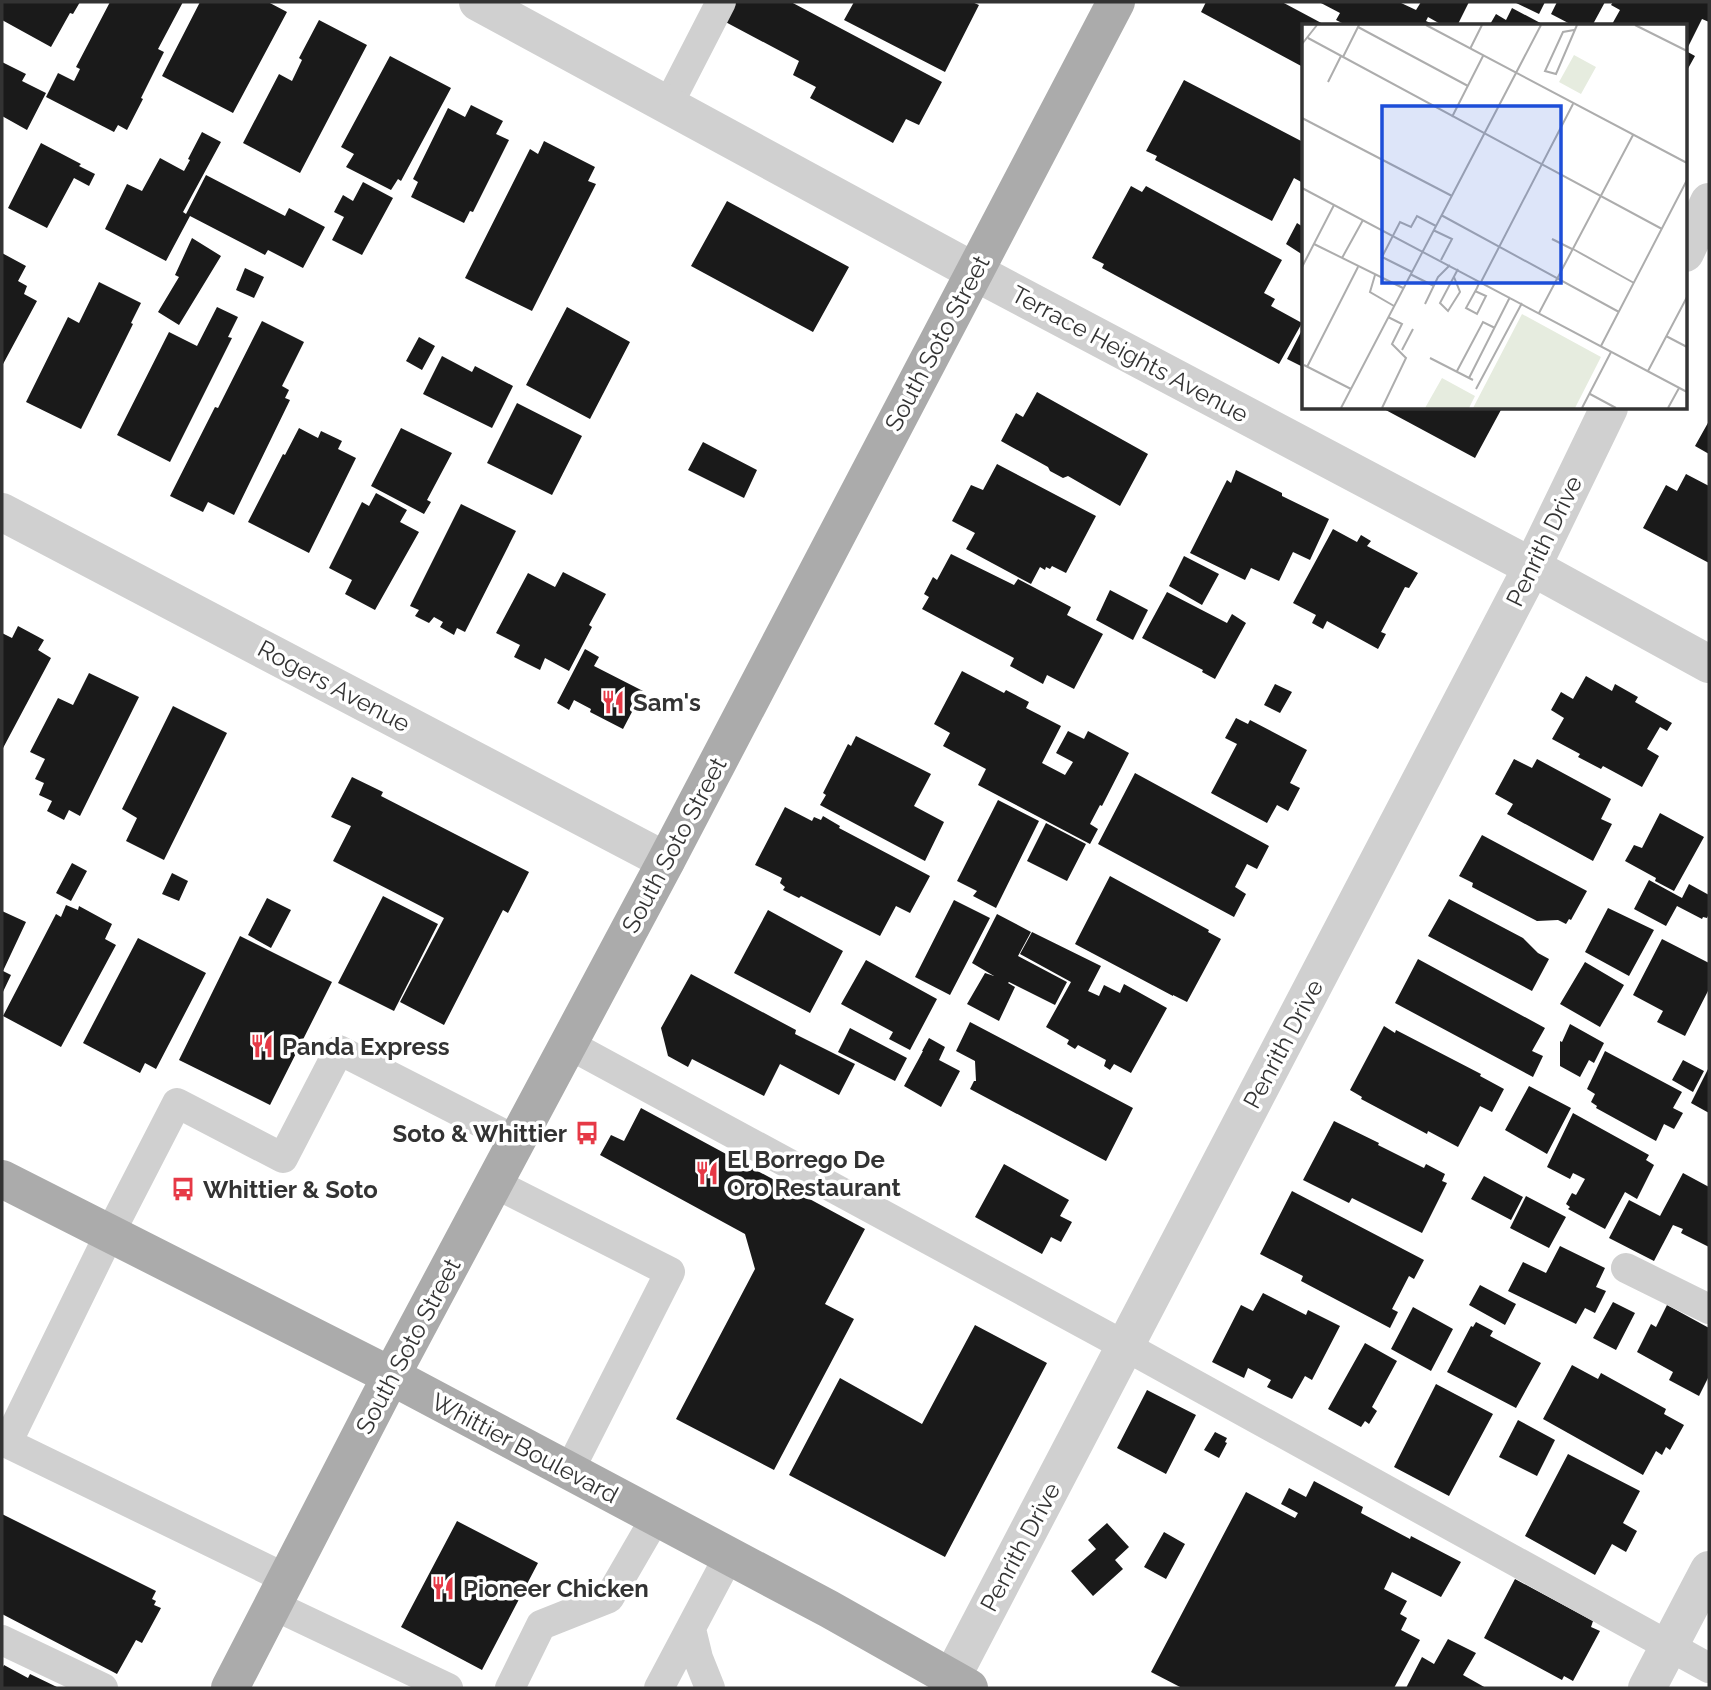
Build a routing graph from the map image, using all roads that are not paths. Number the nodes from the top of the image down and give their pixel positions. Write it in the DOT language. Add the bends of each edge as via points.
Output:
graph roads {
  1 [pos="478,2"];
  2 [pos="721,2"];
  3 [pos="1116,2"];
  4 [pos="667,105"];
  5 [pos="1709,202"];
  6 [pos="1686,251"];
  7 [pos="975,272"];
  8 [pos="1608,410"];
  9 [pos="2,512"];
  10 [pos="1532,567"];
  11 [pos="1709,664"];
  12 [pos="666,861"];
  13 [pos="568,1044"];
  14 [pos="517,1141"];
  15 [pos="2,1179"];
  16 [pos="494,1183"];
  17 [pos="110,1233"];
  18 [pos="1626,1268"];
  19 [pos="1709,1309"];
  20 [pos="1125,1346"];
  21 [pos="391,1376"];
  22 [pos="569,1471"];
  23 [pos="656,1517"];
  24 [pos="729,1556"];
  25 [pos="1709,1570"];
  26 [pos="280,1592"];
  27 [pos="691,1629"];
  28 [pos="2,1640"];
  29 [pos="1669,1647"];
  30 [pos="1709,1668"];
  31 [pos="947,1682"];
  32 [pos="103,1688"];
  33 [pos="230,1688"];
  34 [pos="448,1688"];
  35 [pos="510,1688"];
  36 [pos="659,1688"];
  37 [pos="710,1688"];
  38 [pos="1647,1688"];
  1 -- 4 [label="street, Terrace Heights Avenue"];
  2 -- 4 [label="lane"];
  3 -- 7 [label="main road, South Soto Street"];
  4 -- 7 [label="street, Terrace Heights Avenue"];
  5 -- 6 [label="street"];
  7 -- 10 [label="street, Terrace Heights Avenue"];
  7 -- 12 [label="main road, South Soto Street"];
  8 -- 10 [label="street, Penrith Drive"];
  9 -- 12 [label="street, Rogers Avenue"];
  10 -- 11 [label="street, Terrace Heights Avenue"];
  10 -- 20 [label="street, Penrith Drive"];
  12 -- 13 [label="main road, South Soto Street"];
  13 -- 14 [label="main road, South Soto Street"];
  13 -- 20 [label="lane"];
  14 -- 16 [label="main road, South Soto Street"];
  14 -- 17 [label="lane" via="339,1050 283,1158 177,1104"];
  15 -- 17 [label="main road, Whittier Boulevard"];
  16 -- 21 [label="main road, South Soto Street"];
  16 -- 22 [label="lane" via="670,1272"];
  17 -- 21 [label="main road, Whittier Boulevard"];
  17 -- 26 [label="lane" via="7,1443"];
  18 -- 19 [label="lane"];
  20 -- 29 [label="lane"];
  20 -- 31 [label="street, Penrith Drive"];
  21 -- 22 [label="main road, Whittier Boulevard"];
  21 -- 26 [label="main road, South Soto Street"];
  22 -- 23 [label="main road, Whittier Boulevard"];
  23 -- 24 [label="main road, Whittier Boulevard"];
  23 -- 35 [label="lane" via="609,1598 541,1625"];
  24 -- 27 [label="lane"];
  24 -- 31 [label="main road, Whittier Boulevard" via="829,1609"];
  25 -- 29 [label="street"];
  26 -- 33 [label="main road, South Soto Street"];
  26 -- 34 [label="lane"];
  27 -- 36 [label="lane"];
  27 -- 37 [label="lane"];
  28 -- 32 [label="lane"];
  29 -- 30 [label="lane"];
  29 -- 38 [label="street"];
}
